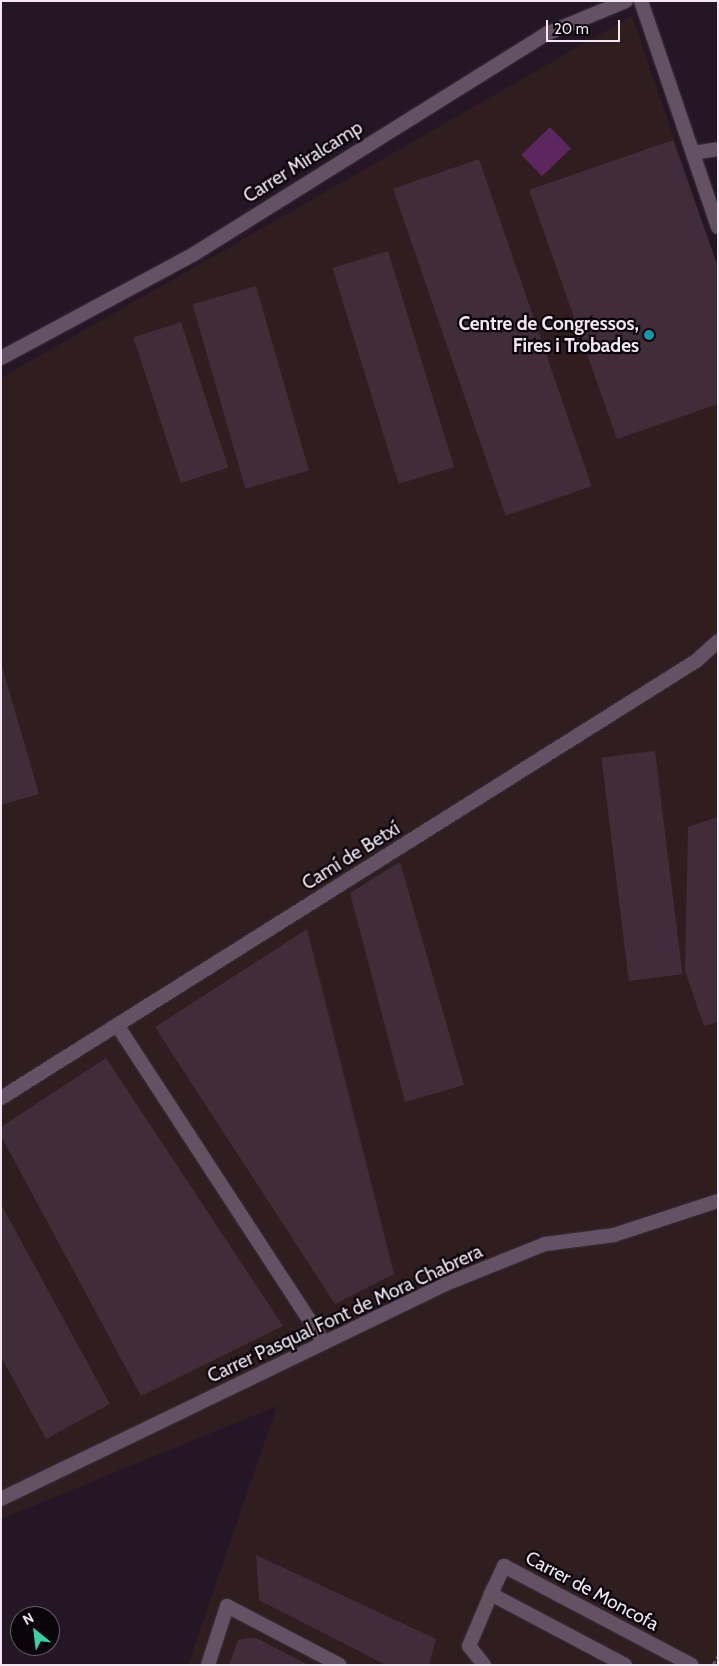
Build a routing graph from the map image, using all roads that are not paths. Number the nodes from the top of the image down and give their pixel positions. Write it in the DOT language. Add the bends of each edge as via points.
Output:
graph roads {
  1 [pos="626,1"];
  2 [pos="642,1"];
  3 [pos="718,149"];
  4 [pos="693,153"];
  5 [pos="718,227"];
  6 [pos="1,358"];
  7 [pos="718,641"];
  8 [pos="117,1025"];
  9 [pos="1,1098"];
  10 [pos="718,1201"];
  11 [pos="324,1343"];
  12 [pos="1,1499"];
  13 [pos="492,1594"];
  14 [pos="208,1665"];
  15 [pos="340,1665"];
  16 [pos="484,1665"];
  17 [pos="626,1665"];
  18 [pos="692,1665"];
  1 -- 6 [label="street, Carrer Miralcamp" via="548,33 194,254"];
  2 -- 4 [label="street"];
  3 -- 4 [label="street"];
  4 -- 5 [label="street"];
  7 -- 8 [label="street, Camí de Betxí" via="696,661"];
  8 -- 9 [label="street, Camí de Betxí"];
  8 -- 11 [label="street"];
  10 -- 11 [label="street, Carrer Pasqual Font de Mora Chabrera" via="614,1235 545,1244 443,1285"];
  11 -- 12 [label="street, Carrer Pasqual Font de Mora Chabrera"];
  13 -- 16 [label="street" via="469,1646"];
  13 -- 17 [label="street"];
  13 -- 18 [label="street, Carrer de Moncofa" via="504,1566"];
  14 -- 15 [label="street" via="227,1606"];
}
